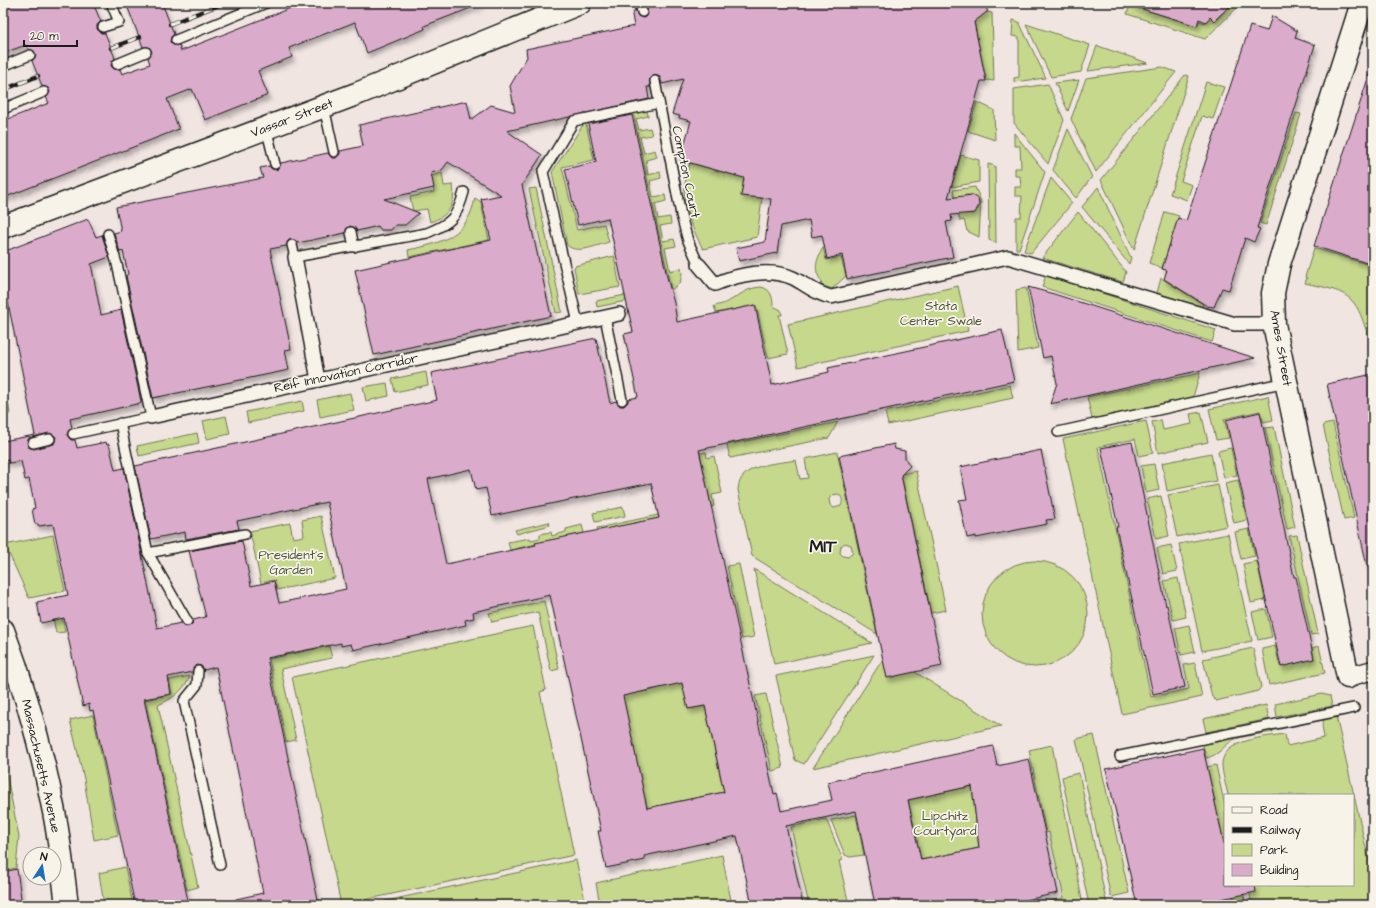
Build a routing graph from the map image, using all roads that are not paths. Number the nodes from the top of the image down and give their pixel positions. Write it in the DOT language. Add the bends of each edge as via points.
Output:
graph roads {
  1 [pos="111,3"];
  2 [pos="266,3"];
  3 [pos="580,3"];
  4 [pos="1362,3"];
  5 [pos="103,27"];
  6 [pos="176,40"];
  7 [pos="146,52"];
  8 [pos="30,55"];
  9 [pos="117,64"];
  10 [pos="3,66"];
  11 [pos="655,81"];
  12 [pos="44,92"];
  13 [pos="659,103"];
  14 [pos="323,105"];
  15 [pos="3,109"];
  16 [pos="266,127"];
  17 [pos="334,152"];
  18 [pos="275,164"];
  19 [pos="464,192"];
  20 [pos="3,227"];
  21 [pos="351,232"];
  22 [pos="108,234"];
  23 [pos="354,247"];
  24 [pos="293,251"];
  25 [pos="699,265"];
  26 [pos="619,314"];
  27 [pos="605,317"];
  28 [pos="578,323"];
  29 [pos="1274,324"];
  30 [pos="318,380"];
  31 [pos="1286,382"];
  32 [pos="622,400"];
  33 [pos="151,417"];
  34 [pos="120,423"];
  35 [pos="1058,432"];
  36 [pos="74,434"];
  37 [pos="50,439"];
  38 [pos="33,443"];
  39 [pos="245,534"];
  40 [pos="148,553"];
  41 [pos="188,621"];
  42 [pos="3,630"];
  43 [pos="1373,670"];
  44 [pos="198,671"];
  45 [pos="1348,677"];
  46 [pos="1354,708"];
  47 [pos="1120,756"];
  48 [pos="220,865"];
  49 [pos="67,905"];
  1 -- 5 [label="lane" via="119,22"];
  2 -- 6 [label="lane"];
  3 -- 14 [label="main road, Vassar Street" via="359,93"];
  4 -- 29 [label="main road, Ames Street" via="1277,270 1273,301"];
  7 -- 9 [label="lane"];
  8 -- 10 [label="lane"];
  11 -- 13 [label="lane, Compton Court"];
  12 -- 15 [label="lane"];
  13 -- 25 [label="lane, Compton Court" via="681,215 688,241"];
  13 -- 28 [label="lane" via="574,121 544,172"];
  14 -- 16 [label="main road, Vassar Street"];
  14 -- 17 [label="lane"];
  16 -- 18 [label="lane"];
  16 -- 20 [label="main road, Vassar Street"];
  19 -- 23 [label="lane" via="455,216 445,225 427,233"];
  21 -- 23 [label="lane"];
  22 -- 33 [label="lane"];
  23 -- 24 [label="lane"];
  24 -- 30 [label="street"];
  25 -- 29 [label="street" via="715,284 733,276 771,274 792,277 813,291 831,297 1008,257 1235,324"];
  26 -- 27 [label="street, Reif Innovation Corridor"];
  27 -- 28 [label="street, Reif Innovation Corridor"];
  27 -- 32 [label="lane"];
  28 -- 30 [label="street, Reif Innovation Corridor"];
  29 -- 31 [label="main road, Ames Street"];
  30 -- 33 [label="street, Reif Innovation Corridor"];
  31 -- 35 [label="lane"];
  31 -- 45 [label="main road, Ames Street"];
  33 -- 34 [label="lane, Reif Innovation Corridor"];
  34 -- 36 [label="lane, Reif Innovation Corridor"];
  34 -- 40 [label="lane"];
  37 -- 38 [label="lane"];
  39 -- 40 [label="lane"];
  40 -- 41 [label="lane"];
  42 -- 49 [label="main road, Massachusetts Avenue" via="22,685 45,770"];
  43 -- 45 [label="street"];
  44 -- 48 [label="lane" via="197,685 184,701"];
  46 -- 47 [label="lane"];
}
